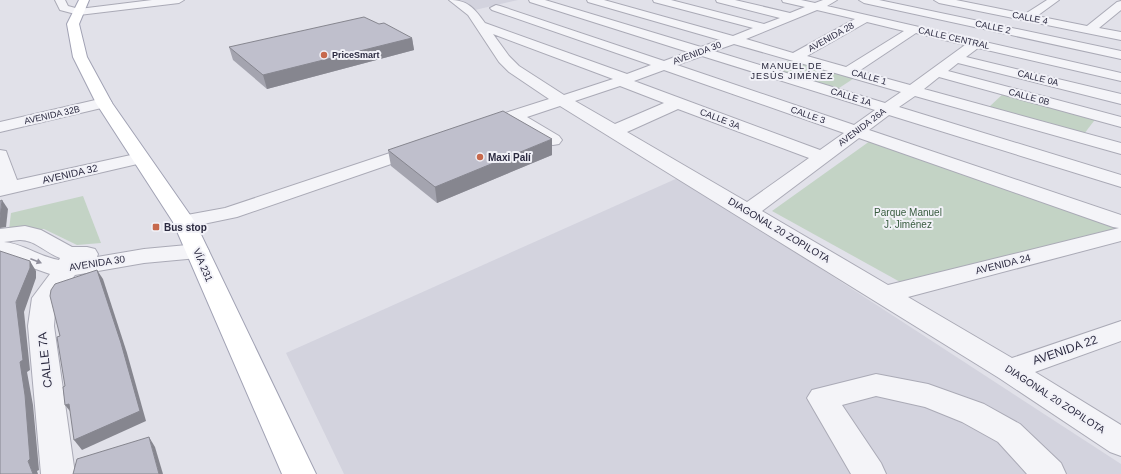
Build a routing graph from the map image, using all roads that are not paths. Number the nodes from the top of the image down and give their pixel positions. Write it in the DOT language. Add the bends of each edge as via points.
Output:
graph roads {
  1 [pos="60,0"];
  2 [pos="179,0"];
  3 [pos="454,0"];
  4 [pos="592,0"];
  5 [pos="658,0"];
  6 [pos="721,0"];
  7 [pos="787,0"];
  8 [pos="832,0"];
  9 [pos="864,0"];
  10 [pos="939,0"];
  11 [pos="987,0"];
  12 [pos="1054,0"];
  13 [pos="1112,0"];
  14 [pos="525,1"];
  15 [pos="1121,3"];
  16 [pos="81,6"];
  17 [pos="816,6"];
  18 [pos="974,7"];
  19 [pos="496,8"];
  20 [pos="791,17"];
  21 [pos="1028,17"];
  22 [pos="866,18"];
  23 [pos="476,19"];
  24 [pos="765,28"];
  25 [pos="915,29"];
  26 [pos="1089,30"];
  27 [pos="1121,36"];
  28 [pos="735,39"];
  29 [pos="976,43"];
  30 [pos="701,51"];
  31 [pos="1121,55"];
  32 [pos="797,56"];
  33 [pos="955,58"];
  34 [pos="663,65"];
  35 [pos="849,71"];
  36 [pos="936,72"];
  37 [pos="1121,77"];
  38 [pos="623,80"];
  39 [pos="913,89"];
  40 [pos="1121,99"];
  41 [pos="560,100"];
  42 [pos="104,103"];
  43 [pos="678,103"];
  44 [pos="888,108"];
  45 [pos="513,116"];
  46 [pos="1121,122"];
  47 [pos="0,127"];
  48 [pos="614,131"];
  49 [pos="466,132"];
  50 [pos="857,132"];
  51 [pos="553,140"];
  52 [pos="430,144"];
  53 [pos="1121,149"];
  54 [pos="0,156"];
  55 [pos="822,157"];
  56 [pos="140,158"];
  57 [pos="1121,181"];
  58 [pos="5,189"];
  59 [pos="749,212"];
  60 [pos="1121,222"];
  61 [pos="1121,234"];
  62 [pos="0,236"];
  63 [pos="191,236"];
  64 [pos="0,249"];
  65 [pos="70,261"];
  66 [pos="886,294"];
  67 [pos="1121,331"];
  68 [pos="1009,370"];
  69 [pos="1121,442"];
  70 [pos="1043,473"];
  71 [pos="58,474"];
  72 [pos="299,474"];
  73 [pos="869,474"];
  1 -- 16 [label="street" via="64,8"];
  2 -- 16 [label="street"];
  3 -- 23 [label="street, DIAGONAL 20 ZOPILOTA"];
  4 -- 28 [label="street, CALLE 1"];
  5 -- 24 [label="street"];
  6 -- 20 [label="street"];
  7 -- 17 [label="street, CALLE CENTRAL"];
  8 -- 17 [label="street, AVENIDA 30"];
  9 -- 31 [label="street, CALLE 2"];
  10 -- 18 [label="street, CALLE 4"];
  11 -- 18 [label="street"];
  12 -- 21 [label="street"];
  13 -- 15 [label="street"];
  14 -- 19 [label="street"];
  14 -- 30 [label="street, CALLE 1A"];
  15 -- 26 [label="street"];
  16 -- 42 [label="main road, VÍA 231" via="73,24 80,57"];
  17 -- 20 [label="street, AVENIDA 30"];
  17 -- 22 [label="street, CALLE CENTRAL"];
  18 -- 21 [label="street, CALLE 4"];
  19 -- 23 [label="street"];
  19 -- 34 [label="street, CALLE 3"];
  20 -- 24 [label="street, AVENIDA 30"];
  21 -- 26 [label="street, CALLE 4"];
  22 -- 25 [label="street, CALLE CENTRAL"];
  22 -- 32 [label="street, AVENIDA 28"];
  23 -- 38 [label="street, CALLE 3A"];
  23 -- 41 [label="street, DIAGONAL 20 ZOPILOTA" via="514,69"];
  24 -- 28 [label="street, AVENIDA 30"];
  25 -- 29 [label="street, CALLE CENTRAL"];
  25 -- 35 [label="street"];
  26 -- 27 [label="street, CALLE 4"];
  28 -- 30 [label="street, AVENIDA 30"];
  28 -- 32 [label="street, CALLE 1"];
  29 -- 33 [label="street, AVENIDA 26A"];
  29 -- 37 [label="street, CALLE CENTRAL"];
  30 -- 34 [label="street, AVENIDA 30"];
  30 -- 44 [label="street, CALLE 1A"];
  32 -- 35 [label="street, CALLE 1"];
  33 -- 36 [label="street, AVENIDA 26A"];
  33 -- 40 [label="street, CALLE 0A"];
  34 -- 38 [label="street, AVENIDA 30"];
  34 -- 50 [label="street, CALLE 3"];
  35 -- 39 [label="street, CALLE 1"];
  36 -- 39 [label="street, AVENIDA 26A"];
  36 -- 46 [label="street, CALLE 0B"];
  38 -- 41 [label="street, AVENIDA 30"];
  38 -- 43 [label="street, CALLE 3A"];
  39 -- 44 [label="street, AVENIDA 26A"];
  39 -- 53 [label="street, CALLE 1"];
  41 -- 45 [label="street, AVENIDA 30"];
  41 -- 48 [label="street, DIAGONAL 20 ZOPILOTA"];
  42 -- 47 [label="street, AVENIDA 32B"];
  42 -- 56 [label="main road, VÍA 231"];
  43 -- 48 [label="street"];
  43 -- 55 [label="street, CALLE 3A"];
  44 -- 50 [label="street, AVENIDA 26A"];
  44 -- 57 [label="street, CALLE 1A"];
  45 -- 49 [label="street, AVENIDA 30"];
  45 -- 51 [label="street"];
  48 -- 59 [label="street, DIAGONAL 20 ZOPILOTA"];
  50 -- 55 [label="street, AVENIDA 26A"];
  50 -- 60 [label="street, CALLE 3"];
  52 -- 63 [label="street, AVENIDA 30" via="230,213"];
  54 -- 58 [label="street"];
  55 -- 59 [label="street, AVENIDA 26A"];
  56 -- 58 [label="street, AVENIDA 32"];
  56 -- 63 [label="main road, VÍA 231"];
  59 -- 66 [label="street, DIAGONAL 20 ZOPILOTA"];
  61 -- 66 [label="street, AVENIDA 24"];
  62 -- 65 [label="street, AVENIDA 30" via="26,233 61,252"];
  63 -- 65 [label="street, AVENIDA 30" via="144,256"];
  63 -- 72 [label="main road, VÍA 231"];
  64 -- 65 [label="street, AVENIDA 30, one-way" via="19,252 56,268"];
  65 -- 71 [label="street, CALLE 7A" via="44,298 41,326"];
  66 -- 68 [label="street, DIAGONAL 20 ZOPILOTA"];
  67 -- 68 [label="street, AVENIDA 22"];
  68 -- 69 [label="street, DIAGONAL 20 ZOPILOTA"];
  70 -- 73 [label="street" via="1009,433 973,412 928,396 876,385 822,398"];
}
